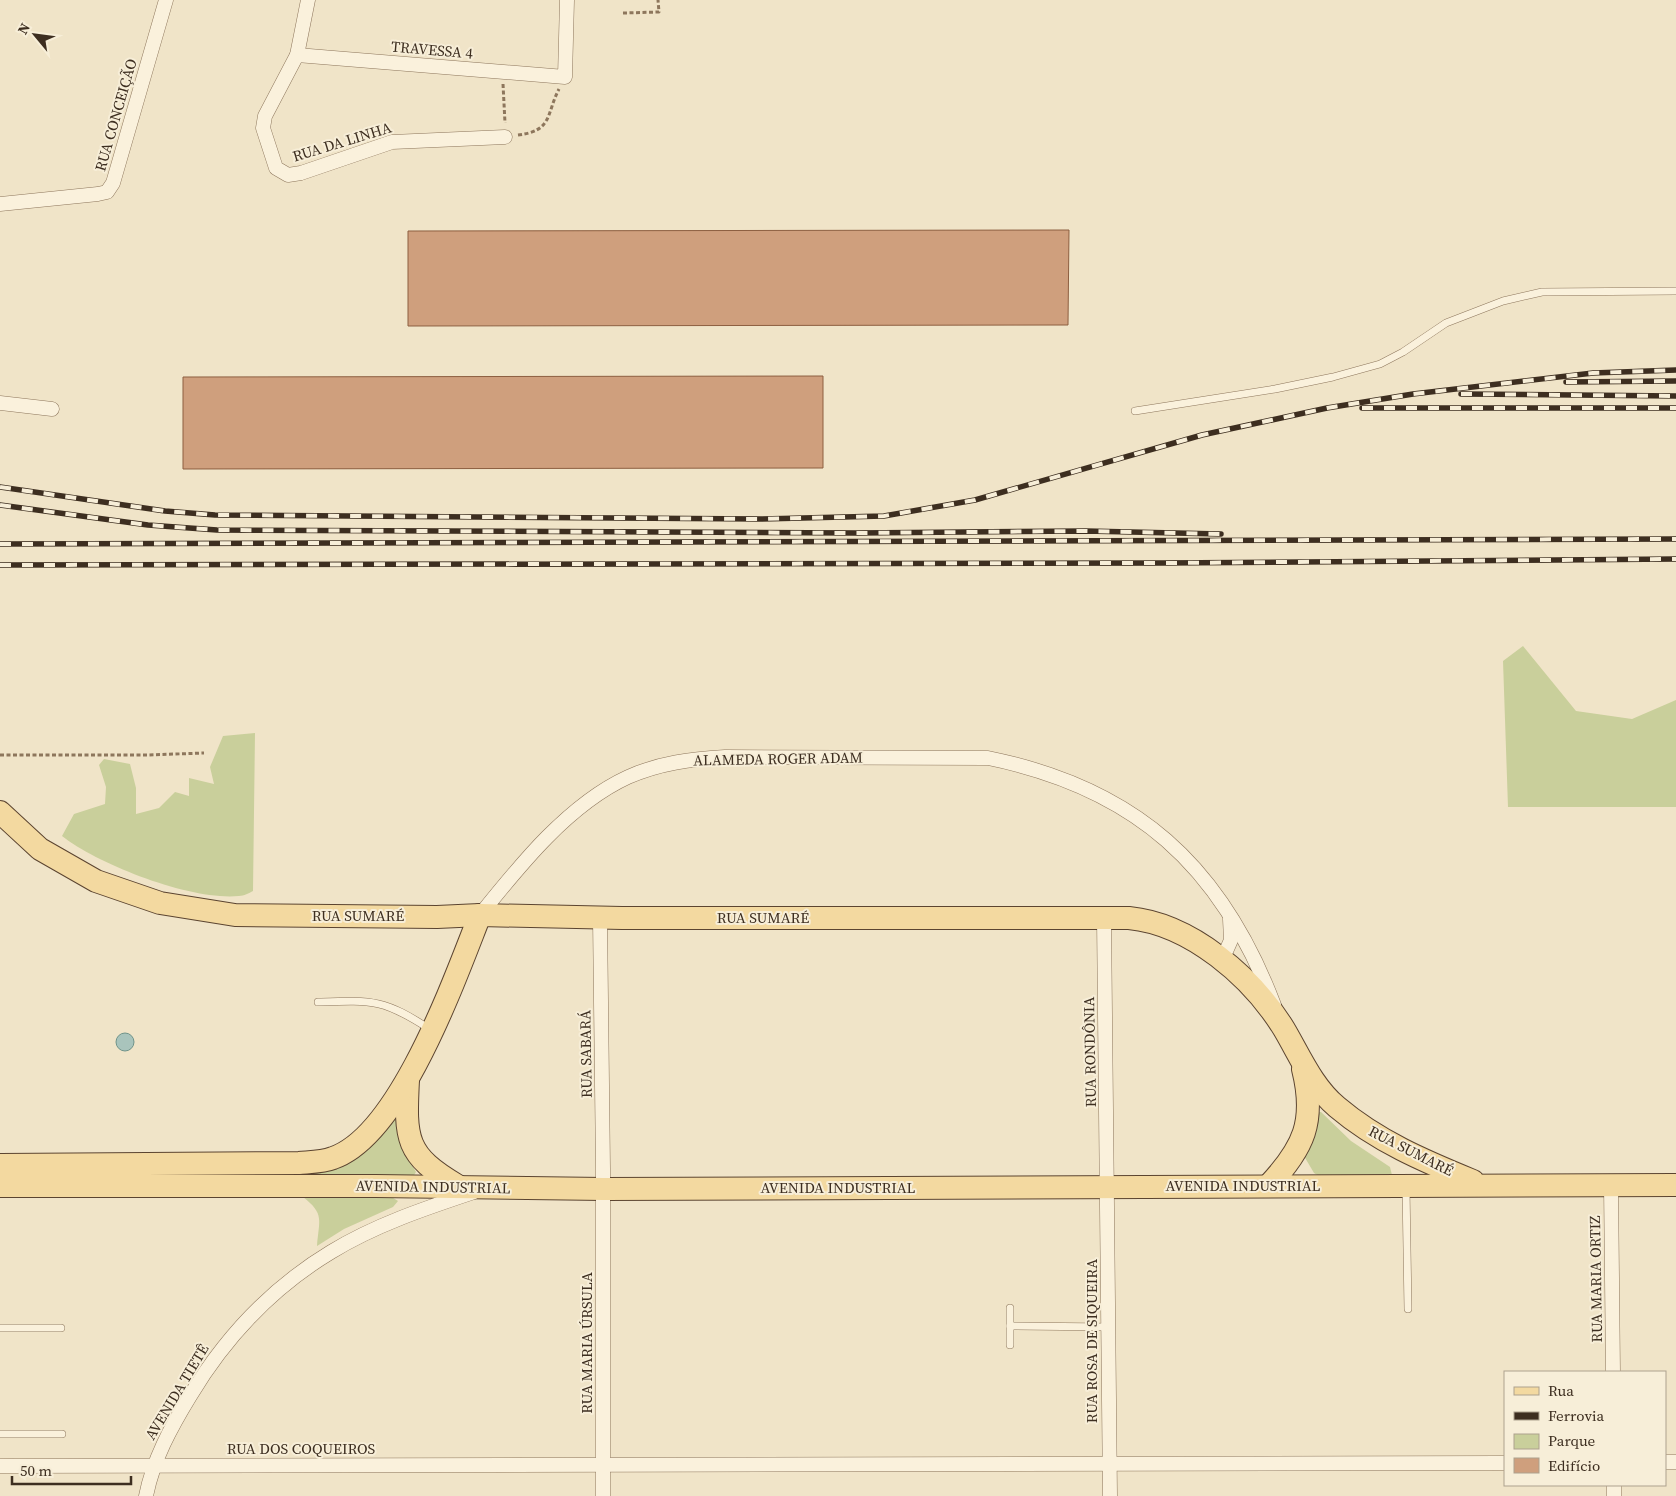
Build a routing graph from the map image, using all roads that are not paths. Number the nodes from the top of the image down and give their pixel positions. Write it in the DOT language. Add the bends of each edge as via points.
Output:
graph roads {
  1 [pos="166,0"];
  2 [pos="308,0"];
  3 [pos="566,0"];
  4 [pos="297,55"];
  5 [pos="505,137"];
  6 [pos="0,204"];
  7 [pos="1676,291"];
  8 [pos="0,403"];
  9 [pos="52,409"];
  10 [pos="1135,411"];
  11 [pos="0,812"];
  12 [pos="1229,913"];
  13 [pos="480,914"];
  14 [pos="437,916"];
  15 [pos="529,917"];
  16 [pos="600,918"];
  17 [pos="1104,918"];
  18 [pos="465,952"];
  19 [pos="1223,958"];
  20 [pos="318,1002"];
  21 [pos="1284,1029"];
  22 [pos="431,1030"];
  23 [pos="1303,1066"];
  24 [pos="408,1079"];
  25 [pos="0,1165"];
  26 [pos="1406,1185"];
  27 [pos="1483,1185"];
  28 [pos="1611,1185"];
  29 [pos="1676,1185"];
  30 [pos="0,1186"];
  31 [pos="1268,1186"];
  32 [pos="459,1187"];
  33 [pos="1108,1187"];
  34 [pos="488,1188"];
  35 [pos="604,1190"];
  36 [pos="1010,1308"];
  37 [pos="1408,1309"];
  38 [pos="1010,1326"];
  39 [pos="1108,1327"];
  40 [pos="0,1328"];
  41 [pos="60,1328"];
  42 [pos="1010,1345"];
  43 [pos="1613,1371"];
  44 [pos="0,1434"];
  45 [pos="62,1434"];
  46 [pos="1504,1462"];
  47 [pos="1109,1463"];
  48 [pos="602,1464"];
  49 [pos="0,1466"];
  50 [pos="154,1466"];
  51 [pos="146,1496"];
  52 [pos="603,1496"];
  53 [pos="1110,1496"];
  1 -- 6 [label="street, RUA CONCEIÇÃO" via="113,183 107,192"];
  2 -- 4 [label="street, RUA DA LINHA"];
  3 -- 4 [label="street, TRAVESSA 4" via="565,77"];
  4 -- 5 [label="street, RUA DA LINHA" via="265,116 263,128 276,168 281,173 301,173 392,142"];
  7 -- 10 [label="lane" via="1542,292 1503,301 1446,323 1380,364 1275,389"];
  8 -- 9 [label="street"];
  11 -- 14 [label="main road, RUA SUMARÉ" via="40,849 70,868 111,888 160,903 210,912 262,916"];
  12 -- 13 [label="street, ALAMEDA ROGER ADAM" via="1200,874 1162,835 1089,789 1026,766 988,758 725,757 695,758 663,765 628,778 589,802 517,870"];
  12 -- 19 [label="street" via="1231,940"];
  12 -- 21 [label="street, ALAMEDA ROGER ADAM" via="1257,964"];
  13 -- 14 [label="main road, RUA SUMARÉ"];
  13 -- 15 [label="main road, RUA SUMARÉ"];
  13 -- 18 [label="main road, ALAMEDA ROGER ADAM"];
  14 -- 18 [label="main road" via="454,924"];
  15 -- 16 [label="main road, RUA SUMARÉ"];
  15 -- 18 [label="main road" via="503,926"];
  16 -- 17 [label="main road, RUA SUMARÉ"];
  16 -- 35 [label="street, RUA SABARÁ"];
  17 -- 19 [label="main road, RUA SUMARÉ" via="1138,918 1154,923"];
  17 -- 33 [label="street, RUA RONDÔNIA"];
  18 -- 22 [label="main road, ALAMEDA ROGER ADAM"];
  19 -- 21 [label="main road, RUA SUMARÉ" via="1255,989"];
  20 -- 22 [label="lane" via="375,1002 393,1007"];
  21 -- 23 [label="main road, RUA SUMARÉ"];
  22 -- 24 [label="main road, ALAMEDA ROGER ADAM"];
  23 -- 27 [label="main road, RUA SUMARÉ" via="1336,1106 1366,1130 1423,1160"];
  23 -- 31 [label="main road, RUA SUMARÉ" via="1309,1093 1309,1118 1304,1138 1294,1156"];
  24 -- 25 [label="main road, ALAMEDA ROGER ADAM" via="376,1126 362,1140 334,1158 299,1163"];
  24 -- 32 [label="main road, ALAMEDA ROGER ADAM" via="409,1128 416,1153 435,1172"];
  26 -- 27 [label="main road, AVENIDA INDUSTRIAL"];
  26 -- 31 [label="main road, AVENIDA INDUSTRIAL"];
  26 -- 37 [label="lane"];
  27 -- 28 [label="main road, AVENIDA INDUSTRIAL"];
  28 -- 29 [label="main road, AVENIDA INDUSTRIAL"];
  28 -- 43 [label="street, RUA MARIA ORTIZ"];
  30 -- 32 [label="main road, AVENIDA INDUSTRIAL"];
  31 -- 33 [label="main road, AVENIDA INDUSTRIAL"];
  32 -- 34 [label="main road, AVENIDA INDUSTRIAL"];
  33 -- 35 [label="main road, AVENIDA INDUSTRIAL"];
  33 -- 39 [label="street, RUA ROSA DE SIQUEIRA"];
  34 -- 35 [label="main road, AVENIDA INDUSTRIAL"];
  34 -- 50 [label="street, AVENIDA TIETÊ" via="386,1225 331,1252 255,1311 203,1374"];
  35 -- 48 [label="street, RUA MARIA ÚRSULA"];
  36 -- 38 [label="lane"];
  38 -- 39 [label="lane"];
  38 -- 42 [label="lane"];
  39 -- 47 [label="street, RUA ROSA DE SIQUEIRA"];
  40 -- 41 [label="lane"];
  44 -- 45 [label="lane"];
  46 -- 47 [label="street, RUA DOS COQUEIROS"];
  47 -- 48 [label="street, RUA DOS COQUEIROS"];
  47 -- 53 [label="street, RUA ROSA DE SIQUEIRA"];
  48 -- 50 [label="street, RUA DOS COQUEIROS"];
  48 -- 52 [label="street, RUA MARIA ÚRSULA"];
  49 -- 50 [label="street, RUA DOS COQUEIROS"];
  50 -- 51 [label="street, AVENIDA TIETÊ"];
}
